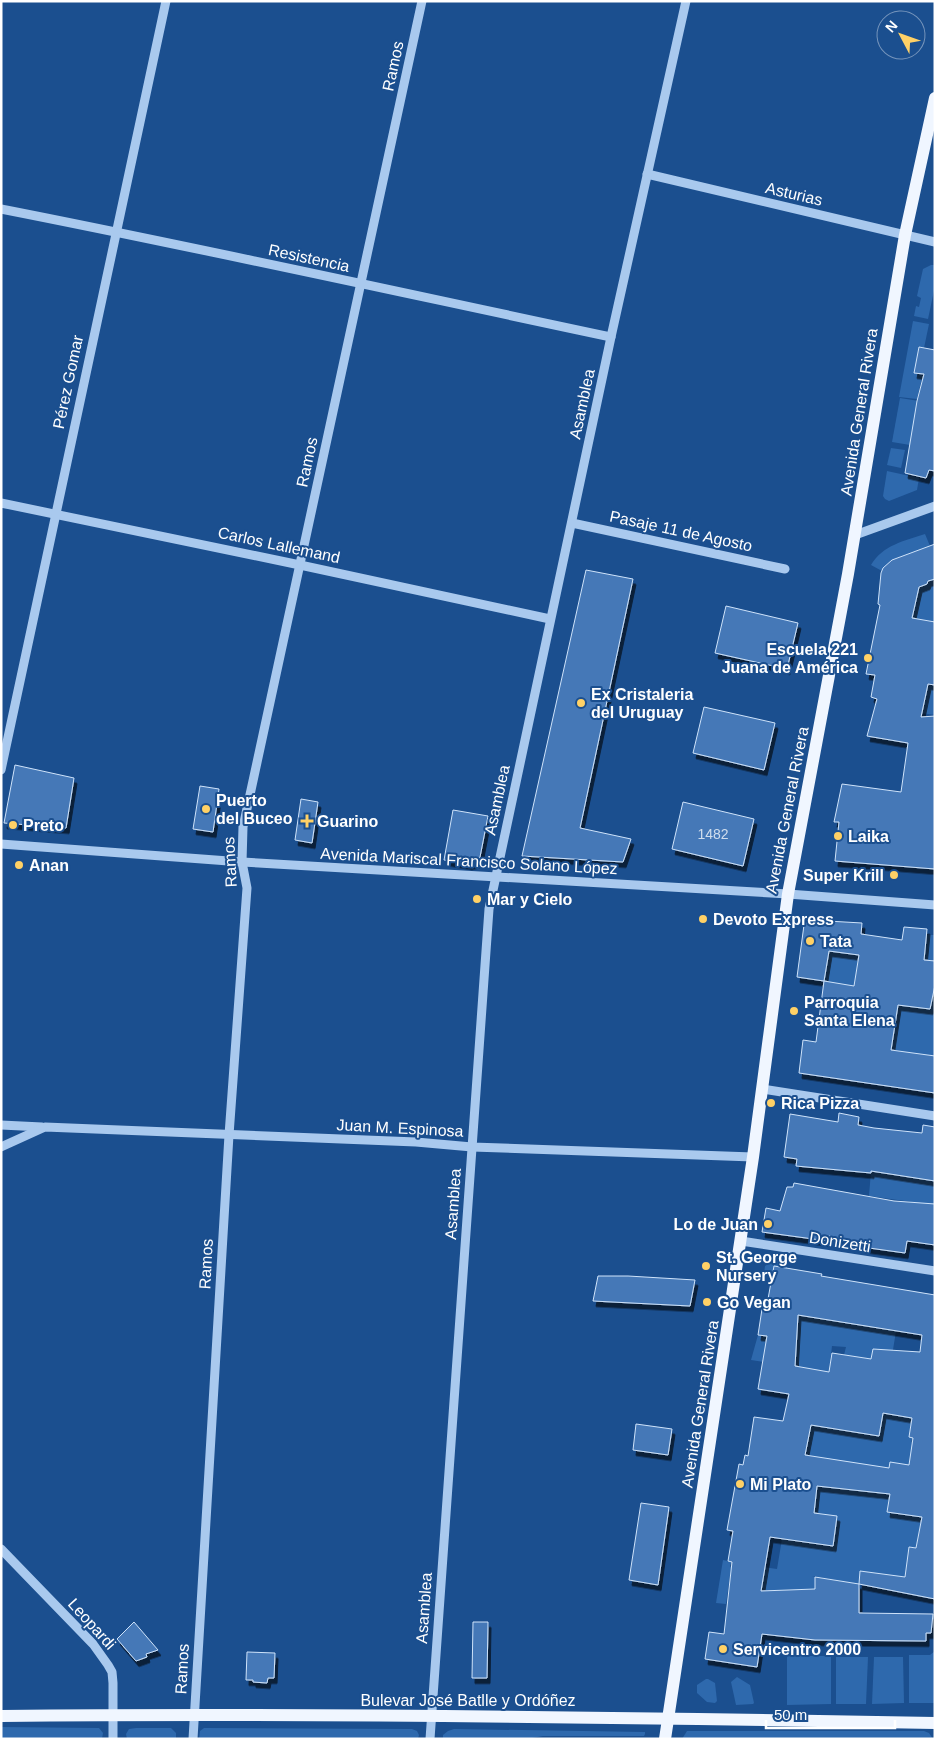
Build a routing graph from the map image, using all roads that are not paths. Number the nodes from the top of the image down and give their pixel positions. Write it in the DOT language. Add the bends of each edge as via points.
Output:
graph roads {
  1 [pos="166,1"];
  2 [pos="422,1"];
  3 [pos="686,1"];
  4 [pos="935,98"];
  5 [pos="647,174"];
  6 [pos="1,209"];
  7 [pos="116,231"];
  8 [pos="905,235"];
  9 [pos="935,242"];
  10 [pos="361,285"];
  11 [pos="611,337"];
  12 [pos="1,503"];
  13 [pos="935,506"];
  14 [pos="55,514"];
  15 [pos="572,523"];
  16 [pos="855,535"];
  17 [pos="300,565"];
  18 [pos="785,569"];
  19 [pos="550,619"];
  20 [pos="1,770"];
  21 [pos="1,844"];
  22 [pos="242,862"];
  23 [pos="496,878"];
  24 [pos="788,894"];
  25 [pos="935,905"];
  26 [pos="762,1089"];
  27 [pos="935,1116"];
  28 [pos="1,1125"];
  29 [pos="45,1127"];
  30 [pos="229,1135"];
  31 [pos="1,1147"];
  32 [pos="472,1147"];
  33 [pos="753,1158"];
  34 [pos="741,1241"];
  35 [pos="935,1271"];
  36 [pos="1,1549"];
  37 [pos="112,1715"];
  38 [pos="194,1715"];
  39 [pos="1,1716"];
  40 [pos="432,1716"];
  41 [pos="669,1717"];
  42 [pos="935,1723"];
  43 [pos="113,1739"];
  44 [pos="193,1739"];
  45 [pos="430,1739"];
  46 [pos="665,1739"];
  1 -- 7 [label="street, Pérez Gomar"];
  2 -- 10 [label="street, Ramos"];
  3 -- 5 [label="street, Asamblea"];
  4 -- 8 [label="main road, Avenida General Rivera"];
  5 -- 8 [label="street, Asturias"];
  5 -- 11 [label="street, Asamblea"];
  6 -- 7 [label="street, Resistencia"];
  7 -- 10 [label="street, Resistencia"];
  7 -- 14 [label="street, Pérez Gomar"];
  8 -- 9 [label="street, Asturias"];
  8 -- 16 [label="main road, Avenida General Rivera"];
  10 -- 11 [label="street, Resistencia"];
  10 -- 17 [label="street, Ramos"];
  11 -- 15 [label="street, Asamblea"];
  12 -- 14 [label="street, Carlos Lallemand"];
  13 -- 16 [label="street"];
  14 -- 17 [label="street, Carlos Lallemand"];
  14 -- 20 [label="street, Pérez Gomar"];
  15 -- 18 [label="street, Pasaje 11 de Agosto"];
  15 -- 19 [label="street, Asamblea"];
  16 -- 24 [label="main road, Avenida General Rivera"];
  17 -- 19 [label="street, Carlos Lallemand"];
  17 -- 22 [label="street, Ramos" via="243,827"];
  19 -- 23 [label="street, Asamblea"];
  21 -- 22 [label="street, Avenida Mariscal Francisco Solano López"];
  22 -- 23 [label="street, Avenida Mariscal Francisco Solano López"];
  22 -- 30 [label="street, Ramos" via="247,888"];
  23 -- 24 [label="street, Avenida Mariscal Francisco Solano López"];
  23 -- 32 [label="street, Asamblea" via="489,909"];
  24 -- 25 [label="street, Avenida Mariscal Francisco Solano López"];
  24 -- 26 [label="main road, Avenida General Rivera"];
  26 -- 27 [label="street"];
  26 -- 33 [label="main road, Avenida General Rivera"];
  28 -- 29 [label="street, Juan M. Espinosa"];
  29 -- 30 [label="street, Juan M. Espinosa"];
  29 -- 31 [label="street, Juan M. Espinosa"];
  30 -- 32 [label="street, Juan M. Espinosa"];
  30 -- 38 [label="street, Ramos"];
  32 -- 33 [label="street, Juan M. Espinosa"];
  32 -- 40 [label="street, Asamblea"];
  33 -- 34 [label="main road, Avenida General Rivera"];
  34 -- 35 [label="street, Donizetti"];
  34 -- 41 [label="main road, Avenida General Rivera"];
  36 -- 37 [label="street, Leopardi" via="102,1656 112,1672"];
  37 -- 38 [label="main road, Bulevar José Batlle y Ordóñez"];
  37 -- 39 [label="main road, Bulevar José Batlle y Ordóñez"];
  37 -- 43 [label="street, Leopardi"];
  38 -- 40 [label="main road, Bulevar José Batlle y Ordóñez"];
  38 -- 44 [label="street, Ramos"];
  40 -- 41 [label="main road, Bulevar José Batlle y Ordóñez"];
  40 -- 45 [label="street, Asamblea"];
  41 -- 42 [label="main road, Bulevar José Batlle y Ordóñez"];
  41 -- 46 [label="main road, Avenida General Rivera"];
}
